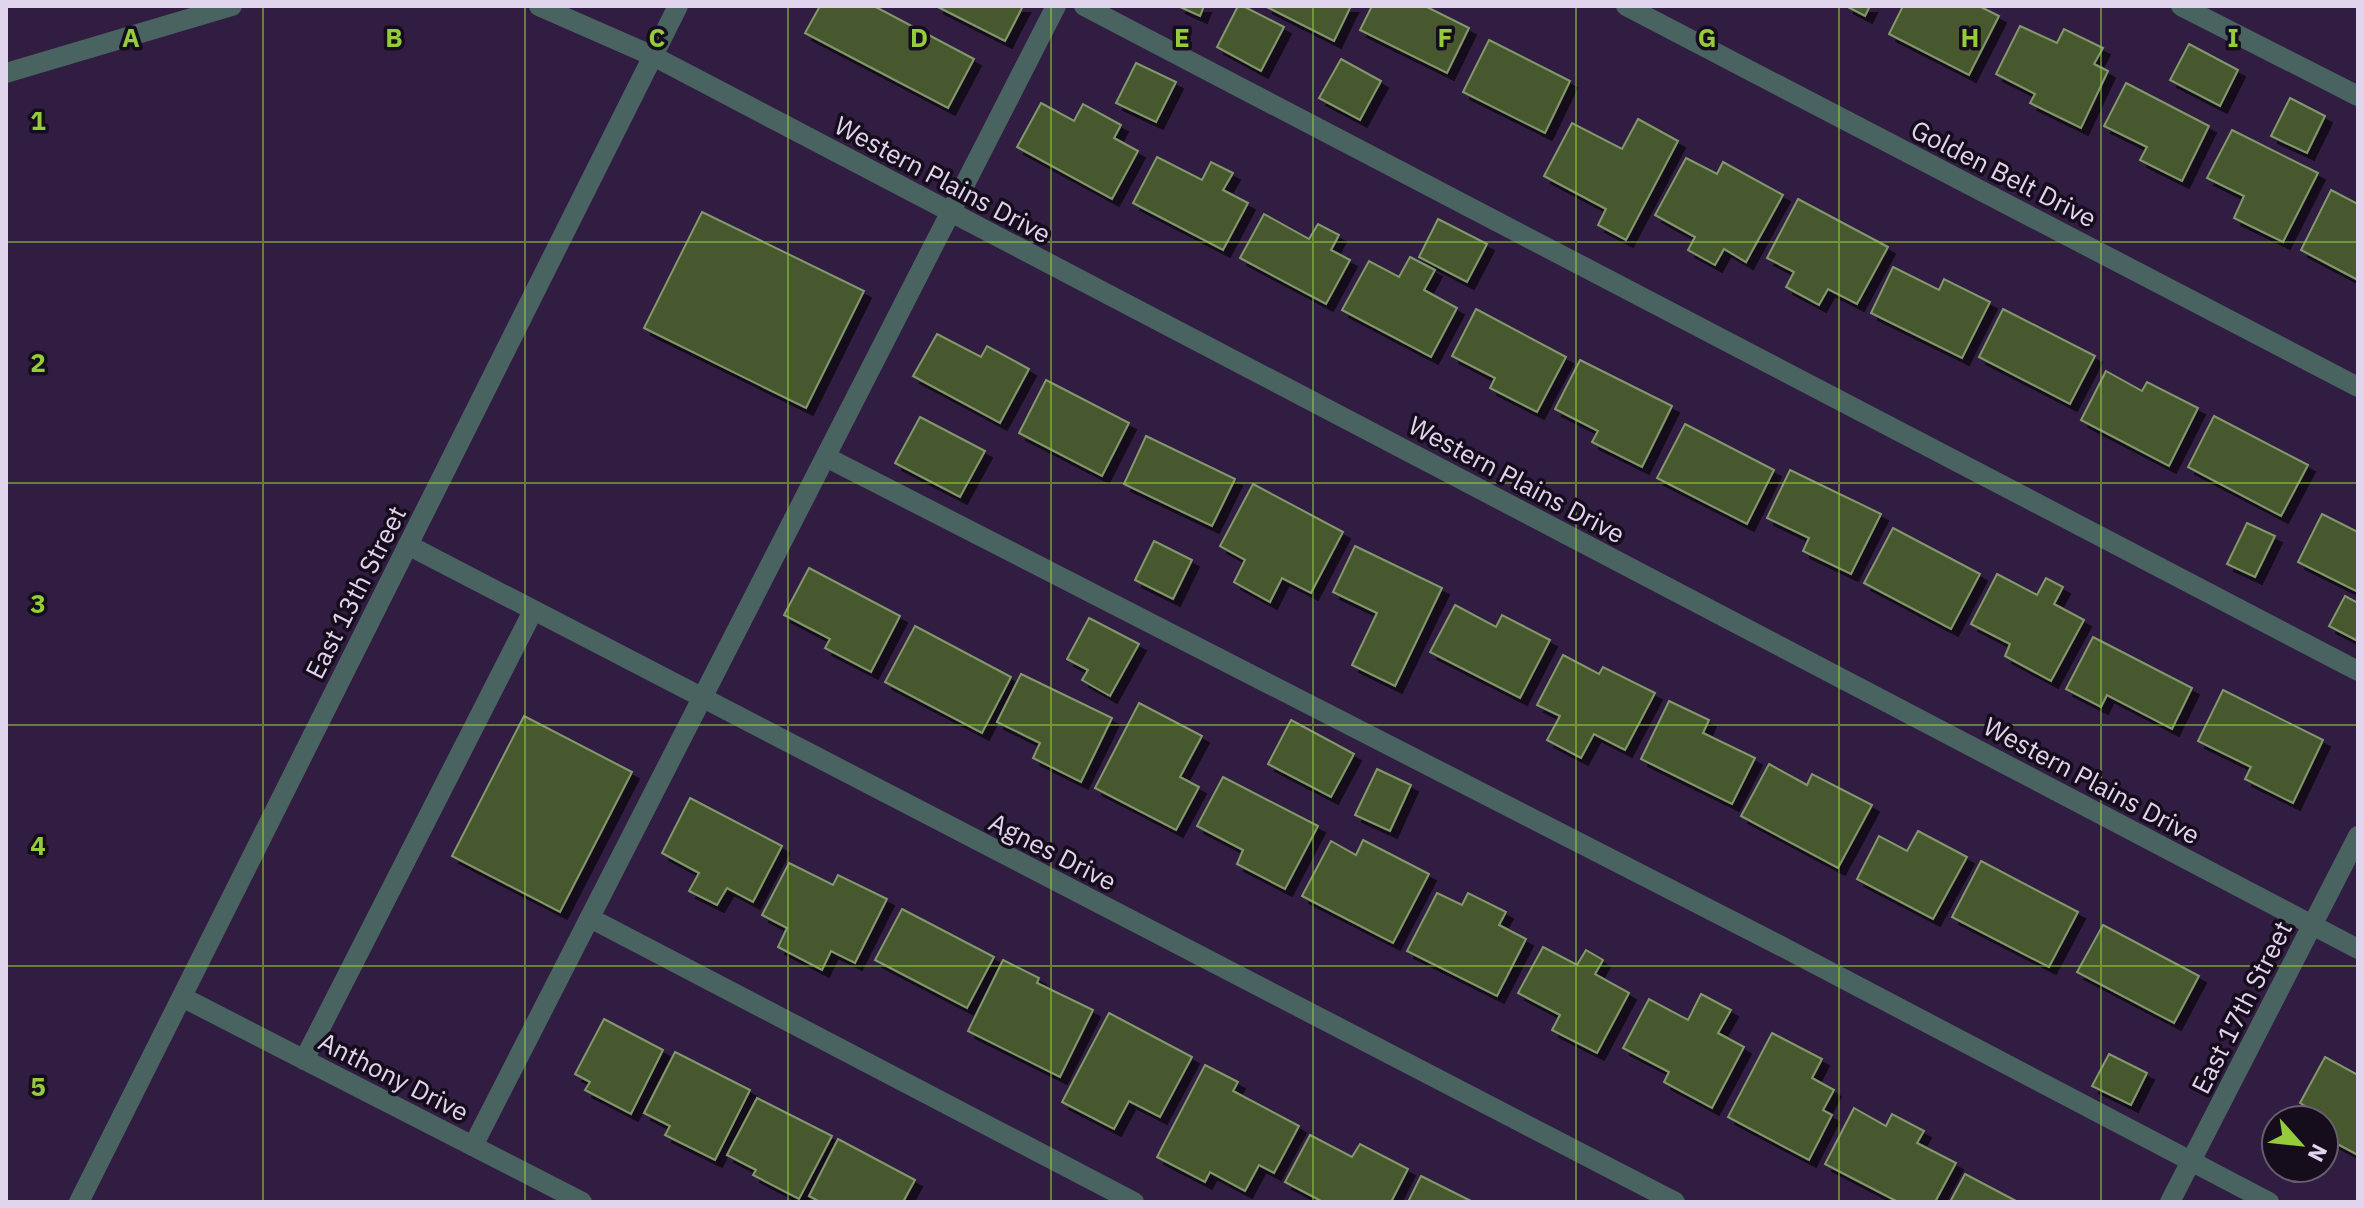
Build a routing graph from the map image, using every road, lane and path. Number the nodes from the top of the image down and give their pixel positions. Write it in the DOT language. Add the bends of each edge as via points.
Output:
graph roads {
  1 [pos="232,6"];
  2 [pos="539,6"];
  3 [pos="678,6"];
  4 [pos="1056,6"];
  5 [pos="1084,6"];
  6 [pos="1626,6"];
  7 [pos="2181,6"];
  8 [pos="653,56"];
  9 [pos="6,73"];
  10 [pos="2358,96"];
  11 [pos="951,212"];
  12 [pos="2358,387"];
  13 [pos="826,457"];
  14 [pos="408,545"];
  15 [pos="533,611"];
  16 [pos="2358,671"];
  17 [pos="702,698"];
  18 [pos="2358,836"];
  19 [pos="590,918"];
  20 [pos="2313,925"];
  21 [pos="2358,949"];
  22 [pos="182,997"];
  23 [pos="304,1060"];
  24 [pos="473,1146"];
  25 [pos="2191,1161"];
  26 [pos="79,1202"];
  27 [pos="582,1202"];
  28 [pos="1134,1202"];
  29 [pos="1675,1202"];
  30 [pos="2170,1202"];
  31 [pos="2269,1202"];
  1 -- 9 [label="street"];
  2 -- 8 [label="street, Western Plains Drive"];
  3 -- 8 [label="street, East 13th Street"];
  4 -- 11 [label="street"];
  5 -- 16 [label="street"];
  6 -- 12 [label="street, Golden Belt Drive"];
  7 -- 10 [label="street"];
  8 -- 11 [label="street, Western Plains Drive"];
  8 -- 14 [label="street, East 13th Street"];
  11 -- 13 [label="street"];
  11 -- 20 [label="street, Western Plains Drive"];
  13 -- 17 [label="street"];
  13 -- 25 [label="street"];
  14 -- 15 [label="street, Agnes Drive"];
  14 -- 22 [label="street, East 13th Street"];
  15 -- 17 [label="street, Agnes Drive"];
  15 -- 23 [label="street"];
  17 -- 19 [label="street"];
  17 -- 29 [label="street, Agnes Drive"];
  18 -- 20 [label="street, East 17th Street"];
  19 -- 24 [label="street"];
  19 -- 28 [label="street"];
  20 -- 21 [label="street, Western Plains Drive"];
  20 -- 25 [label="street, East 17th Street"];
  22 -- 23 [label="street, Anthony Drive"];
  22 -- 26 [label="street, East 13th Street"];
  23 -- 24 [label="street, Anthony Drive"];
  24 -- 27 [label="street, Anthony Drive"];
  25 -- 30 [label="street, East 17th Street"];
  25 -- 31 [label="street"];
}
